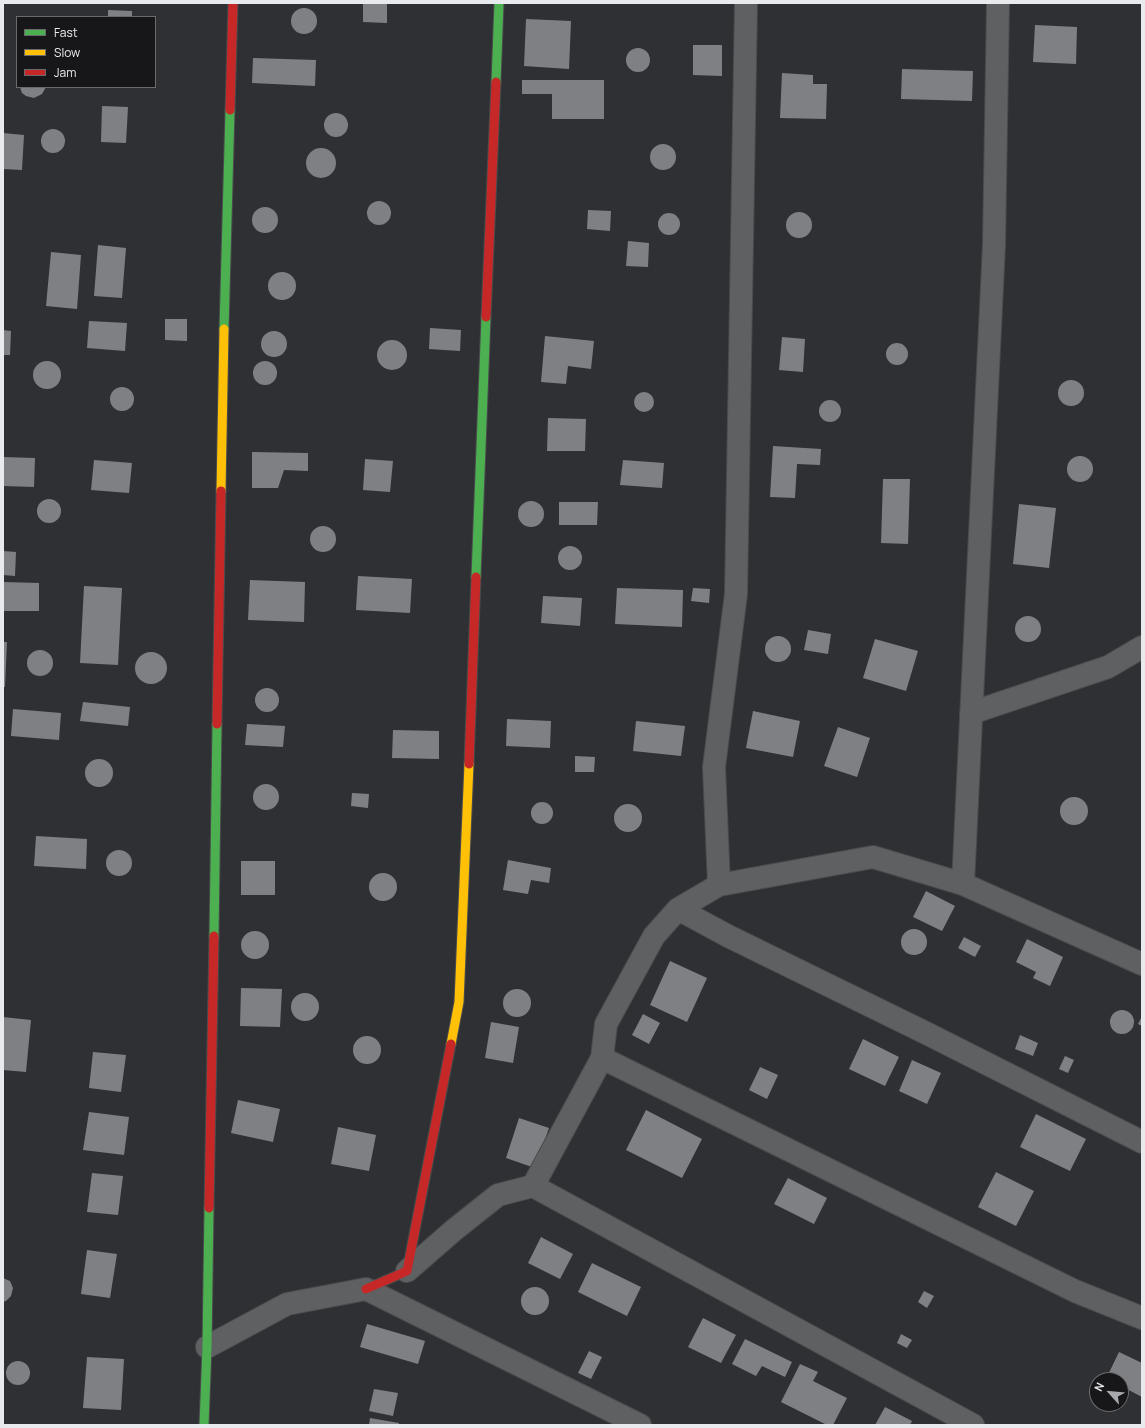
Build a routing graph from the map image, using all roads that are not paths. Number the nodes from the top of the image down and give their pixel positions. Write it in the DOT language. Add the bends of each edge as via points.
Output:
graph roads {
  1 [pos="233,3"];
  2 [pos="499,3"];
  3 [pos="746,3"];
  4 [pos="998,3"];
  5 [pos="1142,647"];
  6 [pos="972,713"];
  7 [pos="963,884"];
  8 [pos="719,885"];
  9 [pos="678,909"];
  10 [pos="1142,964"];
  11 [pos="602,1058"];
  12 [pos="1142,1142"];
  13 [pos="533,1186"];
  14 [pos="407,1271"];
  15 [pos="366,1289"];
  16 [pos="1142,1318"];
  17 [pos="207,1347"];
  18 [pos="204,1425"];
  19 [pos="640,1425"];
  20 [pos="973,1425"];
  1 -- 17 [label="street" via="222,407"];
  2 -- 14 [label="street" via="459,1002"];
  3 -- 8 [label="street" via="736,594 714,767"];
  4 -- 6 [label="street" via="994,245"];
  5 -- 6 [label="street" via="1108,667"];
  6 -- 7 [label="street"];
  7 -- 8 [label="street" via="873,857"];
  7 -- 10 [label="street"];
  8 -- 9 [label="street"];
  9 -- 11 [label="street" via="654,936 606,1024"];
  9 -- 12 [label="street"];
  11 -- 13 [label="street"];
  11 -- 16 [label="street" via="1075,1291"];
  13 -- 14 [label="street" via="498,1195"];
  13 -- 20 [label="street"];
  14 -- 15 [label="street"];
  15 -- 17 [label="street" via="287,1304"];
  15 -- 19 [label="street"];
  17 -- 18 [label="street"];
}
